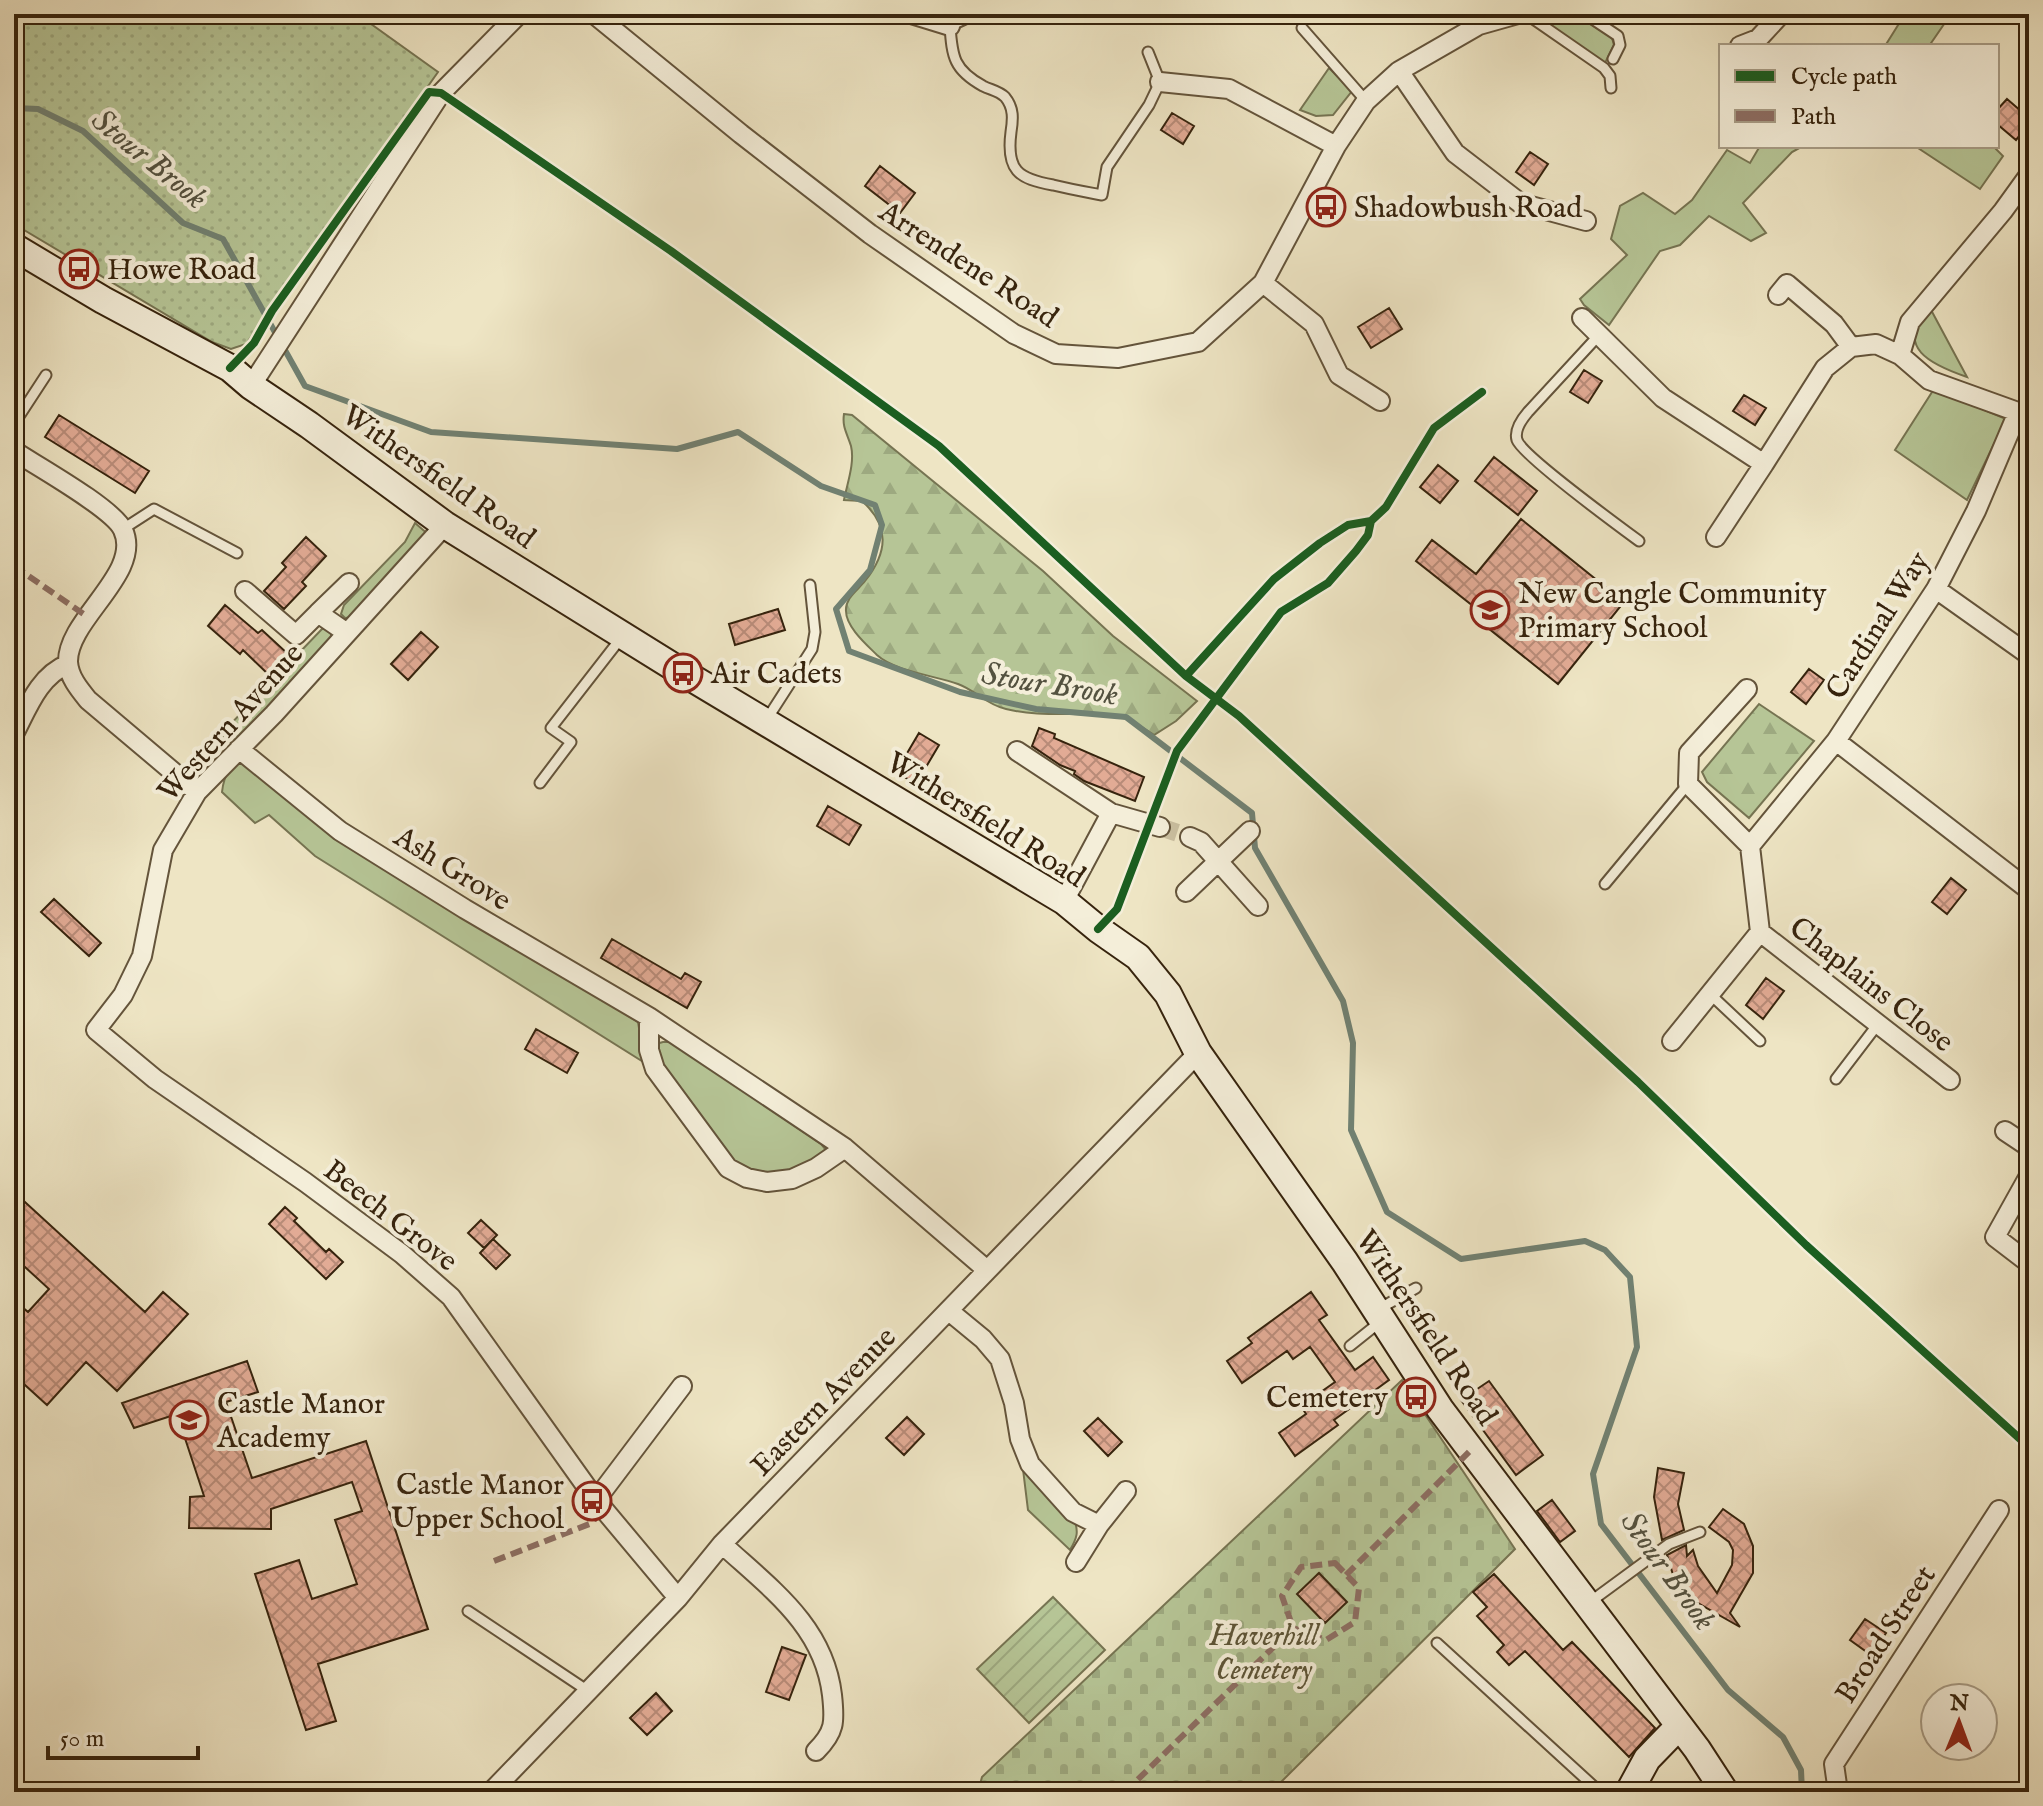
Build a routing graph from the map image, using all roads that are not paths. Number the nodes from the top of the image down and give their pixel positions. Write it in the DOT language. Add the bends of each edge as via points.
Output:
graph roads {
  1 [pos="519,14"];
  2 [pos="594,14"];
  3 [pos="911,14"];
  4 [pos="968,14"];
  5 [pos="1518,14"];
  6 [pos="1526,14"];
  7 [pos="1585,14"];
  8 [pos="1781,14"];
  9 [pos="1477,20"];
  10 [pos="950,26"];
  11 [pos="1302,28"];
  12 [pos="1745,44"];
  13 [pos="1148,52"];
  14 [pos="1613,59"];
  15 [pos="1399,71"];
  16 [pos="1160,82"];
  17 [pos="1611,88"];
  18 [pos="1366,101"];
  19 [pos="1336,146"];
  20 [pos="2029,175"];
  21 [pos="1586,221"];
  22 [pos="14,247"];
  23 [pos="1263,283"];
  24 [pos="1778,295"];
  25 [pos="1582,318"];
  26 [pos="1599,335"];
  27 [pos="1851,347"];
  28 [pos="1900,355"];
  29 [pos="46,375"];
  30 [pos="251,386"];
  31 [pos="1380,401"];
  32 [pos="2024,414"];
  33 [pos="14,424"];
  34 [pos="14,451"];
  35 [pos="1764,464"];
  36 [pos="445,525"];
  37 [pos="123,529"];
  38 [pos="1716,537"];
  39 [pos="1639,541"];
  40 [pos="237,553"];
  41 [pos="349,583"];
  42 [pos="810,585"];
  43 [pos="1936,589"];
  44 [pos="245,591"];
  45 [pos="318,613"];
  46 [pos="347,633"];
  47 [pos="623,635"];
  48 [pos="2029,655"];
  49 [pos="68,664"];
  50 [pos="1747,689"];
  51 [pos="765,721"];
  52 [pos="14,734"];
  53 [pos="1836,741"];
  54 [pos="239,749"];
  55 [pos="1017,751"];
  56 [pos="540,783"];
  57 [pos="1688,784"];
  58 [pos="197,792"];
  59 [pos="1111,813"];
  60 [pos="1160,827"];
  61 [pos="1250,831"];
  62 [pos="1190,837"];
  63 [pos="1750,846"];
  64 [pos="1220,861"];
  65 [pos="1605,884"];
  66 [pos="2029,890"];
  67 [pos="1186,892"];
  68 [pos="1064,901"];
  69 [pos="1258,906"];
  70 [pos="1760,932"];
  71 [pos="1710,994"];
  72 [pos="649,1017"];
  73 [pos="1878,1024"];
  74 [pos="96,1030"];
  75 [pos="1672,1041"];
  76 [pos="1760,1041"];
  77 [pos="1198,1053"];
  78 [pos="1836,1079"];
  79 [pos="1950,1080"];
  80 [pos="2005,1131"];
  81 [pos="2029,1147"];
  82 [pos="845,1148"];
  83 [pos="2029,1176"];
  84 [pos="2029,1263"];
  85 [pos="987,1270"];
  86 [pos="1416,1288"];
  87 [pos="949,1311"];
  88 [pos="1379,1315"];
  89 [pos="1350,1346"];
  90 [pos="682,1386"];
  91 [pos="1126,1491"];
  92 [pos="596,1500"];
  93 [pos="1999,1510"];
  94 [pos="1099,1525"];
  95 [pos="1700,1532"];
  96 [pos="722,1544"];
  97 [pos="1076,1562"];
  98 [pos="678,1598"];
  99 [pos="1587,1604"];
  100 [pos="468,1611"];
  101 [pos="1437,1643"];
  102 [pos="589,1691"];
  103 [pos="1679,1726"];
  104 [pos="1697,1749"];
  105 [pos="816,1751"];
  106 [pos="491,1792"];
  107 [pos="1600,1792"];
  108 [pos="1630,1792"];
  109 [pos="1725,1792"];
  110 [pos="1838,1792"];
  1 -- 30 [label="street" via="441,93"];
  2 -- 23 [label="street, Arrendene Road" via="870,234 1014,334 1056,354 1118,358 1198,342"];
  3 -- 10 [label="street"];
  4 -- 10 [label="lane"];
  5 -- 9 [label="street, Arrendene Road"];
  6 -- 17 [label="lane" via="1604,68"];
  7 -- 14 [label="lane" via="1618,36"];
  8 -- 12 [label="street" via="1758,39"];
  9 -- 15 [label="street, Arrendene Road"];
  10 -- 16 [label="lane" via="952,54 960,71 1002,94 1011,106 1013,166 1033,182 1102,195 1107,167"];
  11 -- 18 [label="lane"];
  13 -- 16 [label="lane"];
  15 -- 18 [label="street, Arrendene Road"];
  15 -- 21 [label="street" via="1455,153 1520,203"];
  16 -- 19 [label="street" via="1229,89"];
  18 -- 19 [label="street, Arrendene Road"];
  19 -- 23 [label="street, Arrendene Road"];
  20 -- 28 [label="street" via="1910,322"];
  22 -- 30 [label="street, Withersfield Road" via="230,368"];
  23 -- 31 [label="street" via="1314,324 1339,375"];
  24 -- 27 [label="street" via="1787,284 1834,324"];
  25 -- 26 [label="street"];
  26 -- 35 [label="street" via="1663,398"];
  26 -- 39 [label="lane" via="1528,412 1516,438 1536,461"];
  27 -- 28 [label="street" via="1876,344"];
  27 -- 35 [label="street" via="1825,368"];
  28 -- 32 [label="street" via="1929,380"];
  29 -- 33 [label="lane"];
  30 -- 36 [label="street, Withersfield Road"];
  32 -- 43 [label="street, Cardinal Way"];
  34 -- 37 [label="street" via="107,512"];
  35 -- 38 [label="street"];
  36 -- 46 [label="street, Western Avenue"];
  36 -- 47 [label="street, Withersfield Road"];
  37 -- 40 [label="lane" via="154,509"];
  37 -- 49 [label="street" via="122,566 70,646"];
  41 -- 45 [label="street"];
  42 -- 51 [label="lane" via="812,649"];
  43 -- 48 [label="street"];
  43 -- 53 [label="street, Cardinal Way"];
  44 -- 45 [label="street" via="296,635"];
  45 -- 46 [label="street"];
  46 -- 54 [label="street, Western Avenue"];
  47 -- 51 [label="street, Withersfield Road"];
  47 -- 56 [label="lane" via="551,728 571,742"];
  49 -- 52 [label="street" via="44,679"];
  49 -- 58 [label="street" via="74,684 88,700"];
  50 -- 57 [label="street" via="1689,753"];
  51 -- 68 [label="street, Withersfield Road"];
  53 -- 63 [label="street, Cardinal Way"];
  53 -- 66 [label="street"];
  54 -- 58 [label="street, Western Avenue"];
  54 -- 72 [label="street, Ash Grove" via="340,831"];
  55 -- 59 [label="street"];
  57 -- 63 [label="street"];
  57 -- 65 [label="lane"];
  58 -- 74 [label="street, Western Avenue" via="163,850 142,956 123,995"];
  59 -- 60 [label="street"];
  59 -- 68 [label="street"];
  61 -- 64 [label="street"];
  62 -- 64 [label="street"];
  63 -- 70 [label="street"];
  64 -- 67 [label="street"];
  64 -- 69 [label="street"];
  68 -- 77 [label="street, Withersfield Road" via="1138,957 1168,994"];
  70 -- 71 [label="street"];
  70 -- 73 [label="street, Chaplains Close"];
  71 -- 75 [label="street"];
  71 -- 76 [label="lane"];
  72 -- 82 [label="street, Ash Grove"];
  72 -- 82 [label="street" via="655,1069 728,1168 767,1182 792,1179"];
  73 -- 78 [label="lane"];
  73 -- 79 [label="street, Chaplains Close"];
  74 -- 92 [label="street, Beech Grove" via="155,1079 402,1254 451,1297"];
  77 -- 85 [label="street, Eastern Avenue"];
  77 -- 88 [label="street, Withersfield Road"];
  80 -- 81 [label="street"];
  82 -- 85 [label="street, Ash Grove"];
  83 -- 84 [label="street" via="1995,1237"];
  85 -- 87 [label="street, Eastern Avenue"];
  86 -- 88 [label="lane"];
  87 -- 94 [label="street" via="1000,1359 1030,1464 1073,1512"];
  87 -- 96 [label="street, Eastern Avenue"];
  88 -- 89 [label="lane"];
  88 -- 99 [label="street, Withersfield Road" via="1440,1409"];
  90 -- 92 [label="street"];
  91 -- 94 [label="street"];
  92 -- 98 [label="street, Beech Grove"];
  93 -- 110 [label="street, Broad Street" via="1834,1764"];
  94 -- 97 [label="street"];
  95 -- 99 [label="lane" via="1661,1550"];
  96 -- 98 [label="street, Eastern Avenue"];
  96 -- 105 [label="street" via="781,1599 819,1645 829,1668 834,1721 832,1735"];
  98 -- 102 [label="street, Eastern Avenue"];
  99 -- 103 [label="street, Withersfield Road"];
  100 -- 102 [label="lane"];
  101 -- 107 [label="lane"];
  102 -- 106 [label="street, Eastern Avenue"];
  103 -- 104 [label="street, Withersfield Road"];
  103 -- 108 [label="street" via="1647,1759"];
  104 -- 108 [label="street" via="1673,1755"];
  104 -- 109 [label="street, Withersfield Road"];
}
